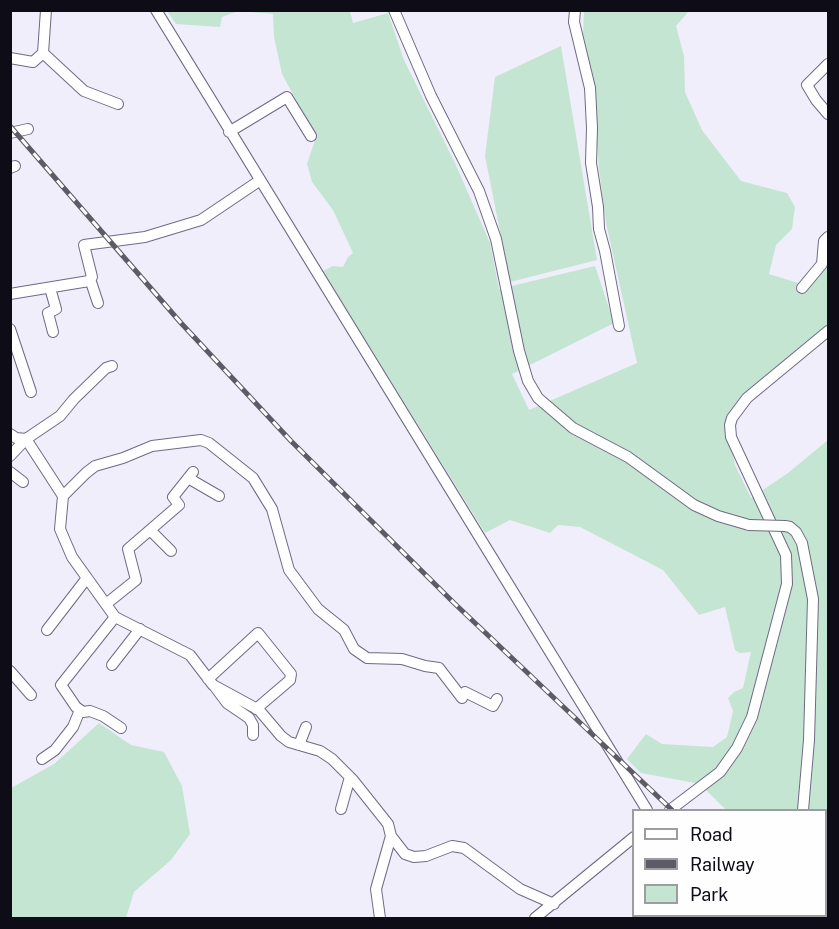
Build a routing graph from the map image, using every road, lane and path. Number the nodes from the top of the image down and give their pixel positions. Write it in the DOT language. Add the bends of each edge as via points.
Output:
graph roads {
  1 [pos="46,10"];
  2 [pos="156,10"];
  3 [pos="394,10"];
  4 [pos="575,10"];
  5 [pos="43,53"];
  6 [pos="10,58"];
  7 [pos="828,64"];
  8 [pos="118,104"];
  9 [pos="828,114"];
  10 [pos="28,129"];
  11 [pos="229,132"];
  12 [pos="10,134"];
  13 [pos="311,136"];
  14 [pos="259,181"];
  15 [pos="828,237"];
  16 [pos="90,279"];
  17 [pos="50,288"];
  18 [pos="802,288"];
  19 [pos="10,294"];
  20 [pos="98,303"];
  21 [pos="620,326"];
  22 [pos="10,329"];
  23 [pos="828,331"];
  24 [pos="53,332"];
  25 [pos="13,342"];
  26 [pos="111,366"];
  27 [pos="31,392"];
  28 [pos="10,434"];
  29 [pos="26,439"];
  30 [pos="10,456"];
  31 [pos="10,472"];
  32 [pos="23,482"];
  33 [pos="63,496"];
  34 [pos="219,496"];
  35 [pos="150,530"];
  36 [pos="171,551"];
  37 [pos="87,578"];
  38 [pos="106,604"];
  39 [pos="115,617"];
  40 [pos="140,629"];
  41 [pos="47,630"];
  42 [pos="112,665"];
  43 [pos="10,671"];
  44 [pos="211,682"];
  45 [pos="31,695"];
  46 [pos="497,699"];
  47 [pos="256,709"];
  48 [pos="80,710"];
  49 [pos="306,727"];
  50 [pos="122,728"];
  51 [pos="253,735"];
  52 [pos="298,745"];
  53 [pos="42,759"];
  54 [pos="350,777"];
  55 [pos="341,809"];
  56 [pos="646,809"];
  57 [pos="671,809"];
  58 [pos="803,809"];
  59 [pos="390,836"];
  60 [pos="632,838"];
  61 [pos="554,904"];
  62 [pos="380,918"];
  63 [pos="535,918"];
  1 -- 5 [label="street"];
  2 -- 11 [label="street"];
  3 -- 58 [label="street, bridge" via="431,96 479,191 496,239 519,351 538,398 573,428 628,458 694,505 750,525 790,527 802,543 813,599"];
  4 -- 21 [label="street" via="574,22 590,88 591,163 598,229"];
  5 -- 6 [label="street" via="33,62"];
  5 -- 8 [label="street" via="84,91"];
  7 -- 9 [label="street" via="807,85"];
  10 -- 12 [label="street"];
  11 -- 13 [label="street" via="287,97"];
  11 -- 14 [label="street"];
  14 -- 16 [label="street" via="201,220 145,237 84,245"];
  14 -- 56 [label="street"];
  15 -- 18 [label="street" via="824,241 822,264"];
  16 -- 17 [label="street"];
  16 -- 20 [label="street"];
  17 -- 19 [label="street"];
  17 -- 24 [label="street" via="56,309 48,313"];
  22 -- 25 [label="street"];
  23 -- 57 [label="street" via="747,398 732,418 731,438 786,555 787,584 752,717 737,748 720,772"];
  25 -- 27 [label="street"];
  26 -- 29 [label="street" via="60,416"];
  28 -- 29 [label="street"];
  29 -- 30 [label="street"];
  29 -- 33 [label="street"];
  31 -- 32 [label="street"];
  33 -- 37 [label="street" via="60,529 72,558"];
  33 -- 46 [label="street" via="95,466 152,446 201,440 208,443 253,478 272,509 289,570 318,609 344,630 354,648 367,658 402,659 439,668 462,698 465,692 493,706"];
  34 -- 35 [label="street" via="191,475 173,497 179,506"];
  35 -- 36 [label="street"];
  35 -- 38 [label="street" via="128,549 136,580"];
  37 -- 38 [label="street"];
  37 -- 41 [label="street"];
  38 -- 39 [label="street"];
  39 -- 40 [label="street"];
  39 -- 48 [label="street" via="61,686"];
  40 -- 42 [label="street"];
  40 -- 44 [label="street" via="190,656"];
  43 -- 45 [label="street"];
  44 -- 47 [label="street"];
  44 -- 47 [label="street" via="258,633 291,674 290,680"];
  44 -- 51 [label="street" via="227,703 249,718"];
  47 -- 52 [label="street" via="281,736"];
  48 -- 50 [label="street" via="103,716"];
  48 -- 53 [label="street" via="73,727 55,750"];
  49 -- 52 [label="street"];
  52 -- 54 [label="street" via="320,751"];
  54 -- 55 [label="street"];
  54 -- 59 [label="street" via="388,824"];
  59 -- 61 [label="street" via="405,855 414,857 452,846 464,848 520,889"];
  59 -- 62 [label="street" via="376,889"];
  60 -- 61 [label="street"];
  61 -- 63 [label="street"];
}
